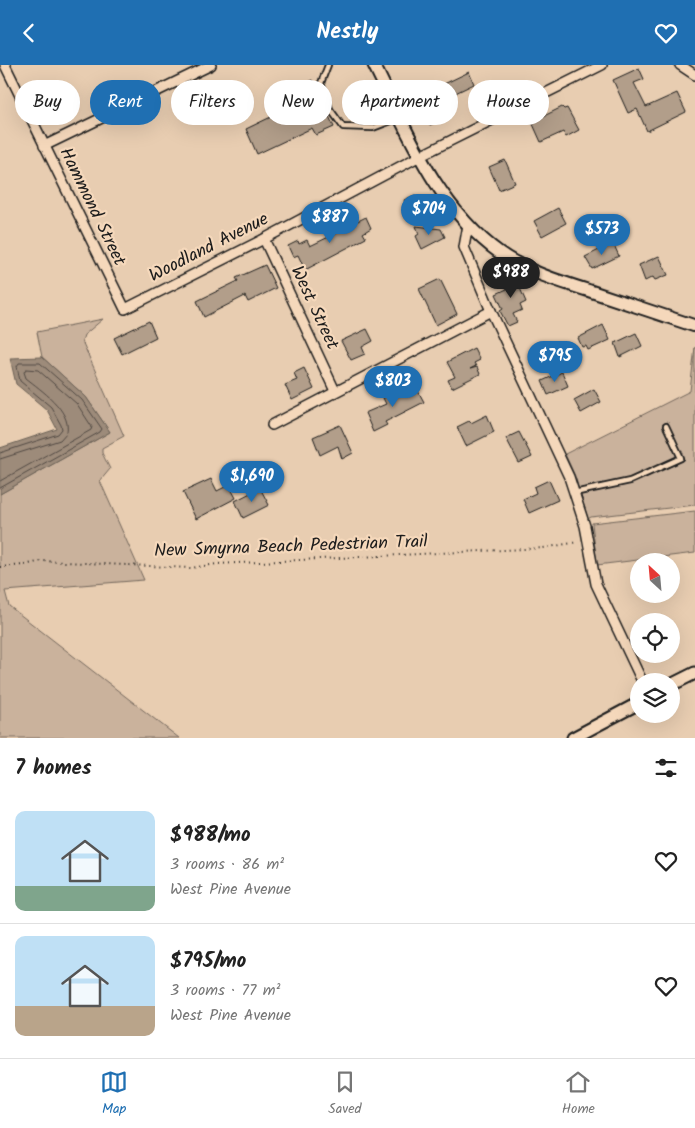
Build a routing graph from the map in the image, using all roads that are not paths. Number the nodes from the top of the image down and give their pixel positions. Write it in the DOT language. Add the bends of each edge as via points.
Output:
graph roads {
  1 [pos="5,65"];
  2 [pos="211,65"];
  3 [pos="328,65"];
  4 [pos="374,65"];
  5 [pos="602,65"];
  6 [pos="680,65"];
  7 [pos="695,75"];
  8 [pos="382,80"];
  9 [pos="381,125"];
  10 [pos="405,125"];
  11 [pos="44,146"];
  12 [pos="420,155"];
  13 [pos="468,225"];
  14 [pos="264,239"];
  15 [pos="125,309"];
  16 [pos="491,311"];
  17 [pos="695,326"];
  18 [pos="335,391"];
  19 [pos="272,425"];
  20 [pos="666,425"];
  21 [pos="574,493"];
  22 [pos="638,673"];
  23 [pos="695,673"];
  24 [pos="680,680"];
  25 [pos="630,708"];
  26 [pos="573,738"];
  1 -- 11 [label="street, Hammond Street"];
  2 -- 11 [label="street"];
  3 -- 9 [label="lane" via="321,83 330,109 343,127 373,128"];
  4 -- 8 [label="street"];
  5 -- 12 [label="street, Woodland Avenue"];
  6 -- 7 [label="street"];
  10 -- 12 [label="street"];
  11 -- 15 [label="street, Hammond Street"];
  12 -- 13 [label="street" via="450,204"];
  12 -- 14 [label="street, Woodland Avenue"];
  13 -- 16 [label="street" via="464,247"];
  13 -- 17 [label="street" via="500,253 544,276"];
  14 -- 15 [label="street, Woodland Avenue"];
  14 -- 18 [label="street, West Street"];
  16 -- 18 [label="street"];
  16 -- 21 [label="street"];
  18 -- 19 [label="street"];
  20 -- 21 [label="lane" via="681,458 630,481"];
  21 -- 22 [label="street" via="585,526 596,584"];
  23 -- 24 [label="street"];
  25 -- 26 [label="street"];
}
